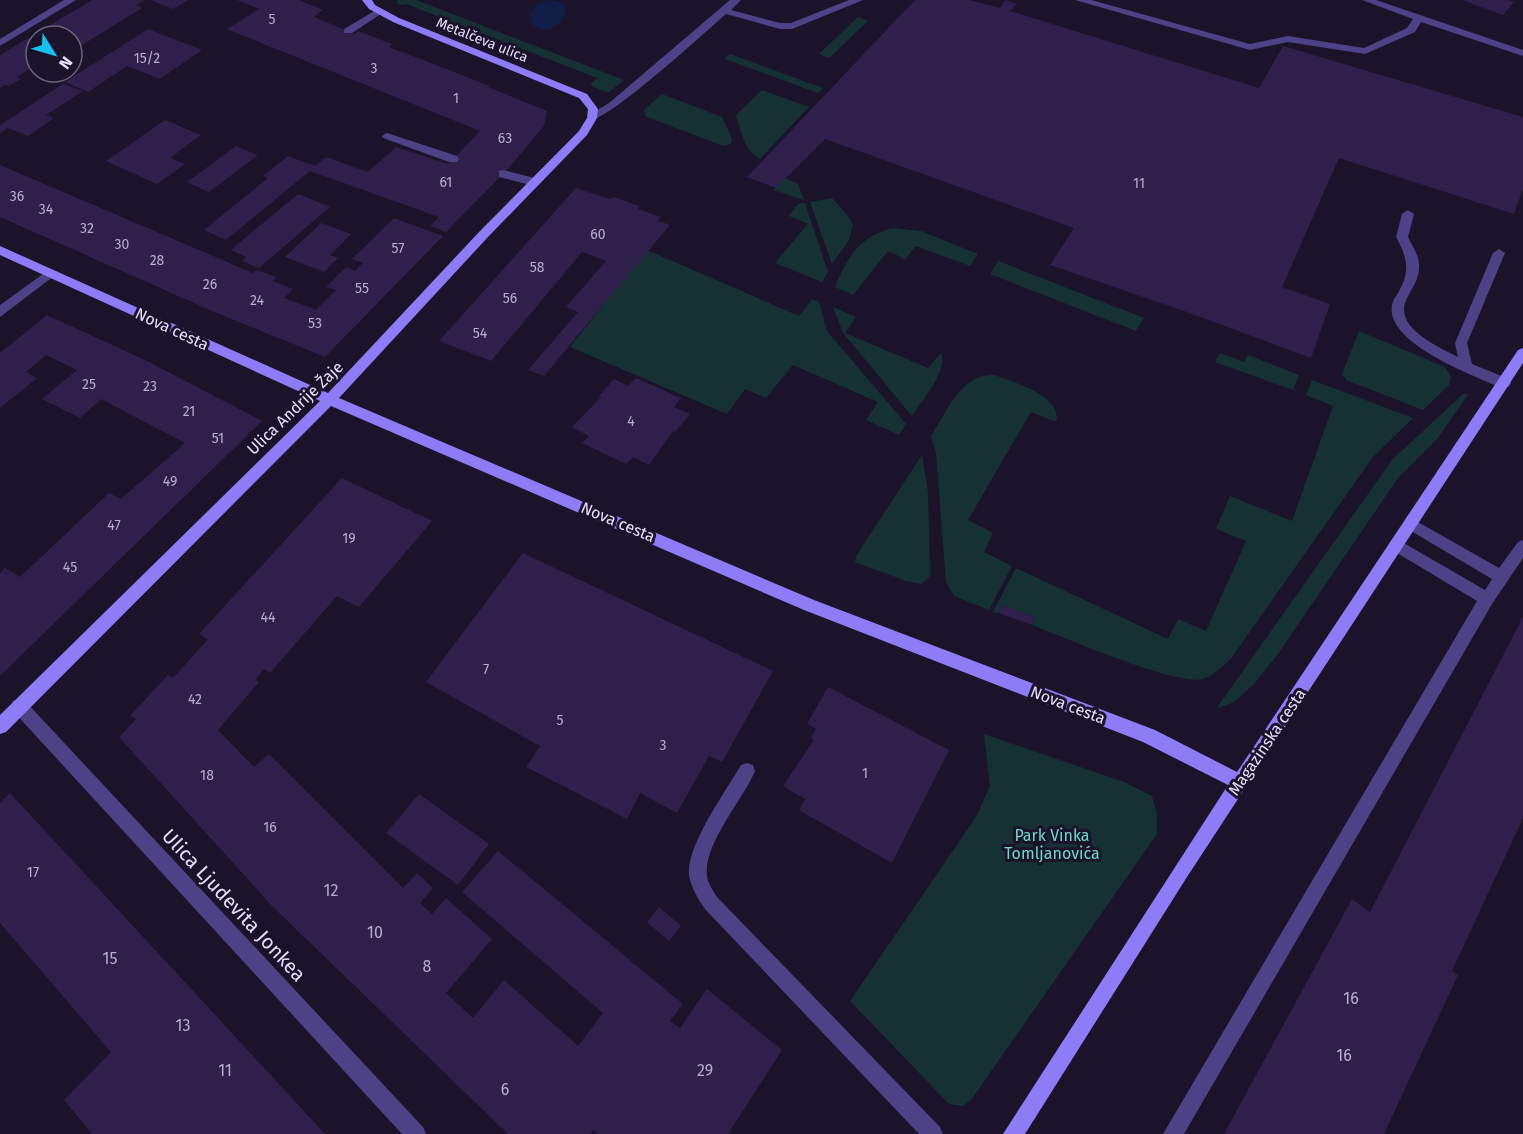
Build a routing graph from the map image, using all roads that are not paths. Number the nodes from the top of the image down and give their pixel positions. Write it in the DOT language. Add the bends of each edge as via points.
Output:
graph roads {
  1 [pos="71,0"];
  2 [pos="384,0"];
  3 [pos="736,0"];
  4 [pos="858,0"];
  5 [pos="1080,0"];
  6 [pos="1367,0"];
  7 [pos="373,6"];
  8 [pos="724,11"];
  9 [pos="1419,18"];
  10 [pos="348,31"];
  11 [pos="0,43"];
  12 [pos="1523,53"];
  13 [pos="592,118"];
  14 [pos="387,136"];
  15 [pos="453,159"];
  16 [pos="503,174"];
  17 [pos="534,183"];
  18 [pos="1408,214"];
  19 [pos="0,250"];
  20 [pos="1499,253"];
  21 [pos="50,273"];
  22 [pos="0,312"];
  23 [pos="1523,352"];
  24 [pos="1466,365"];
  25 [pos="1504,383"];
  26 [pos="329,399"];
  27 [pos="1411,524"];
  28 [pos="1397,546"];
  29 [pos="1523,546"];
  30 [pos="1501,577"];
  31 [pos="1487,599"];
  32 [pos="19,706"];
  33 [pos="0,726"];
  34 [pos="747,771"];
  35 [pos="1240,782"];
  36 [pos="416,1134"];
  37 [pos="933,1134"];
  38 [pos="1014,1134"];
  39 [pos="1173,1134"];
  1 -- 11 [label="street"];
  2 -- 7 [label="street"];
  3 -- 8 [label="street"];
  4 -- 8 [label="street" via="792,26"];
  5 -- 9 [label="street" via="1250,46 1288,39 1365,51 1411,30"];
  6 -- 9 [label="street"];
  7 -- 10 [label="street"];
  7 -- 13 [label="street, Metalčeva ulica" via="571,90 589,102"];
  8 -- 13 [label="street" via="613,105"];
  9 -- 12 [label="street"];
  13 -- 17 [label="street, Ulica Andrije Žaje" via="583,133"];
  14 -- 15 [label="street"];
  16 -- 17 [label="street"];
  17 -- 26 [label="street, Ulica Andrije Žaje"];
  18 -- 24 [label="street" via="1402,237 1414,258 1413,277 1397,314 1412,337"];
  19 -- 21 [label="street, Nova cesta"];
  20 -- 24 [label="street" via="1461,343"];
  21 -- 22 [label="street"];
  21 -- 26 [label="street, Nova cesta"];
  23 -- 25 [label="street, Magazinska cesta"];
  24 -- 25 [label="street"];
  25 -- 27 [label="street, Magazinska cesta"];
  26 -- 32 [label="street, Ulica Andrije Žaje"];
  26 -- 35 [label="street, Nova cesta" via="809,605 1149,736"];
  27 -- 28 [label="street, Magazinska cesta"];
  27 -- 30 [label="street"];
  28 -- 31 [label="street"];
  28 -- 35 [label="street, Magazinska cesta"];
  29 -- 30 [label="street"];
  30 -- 31 [label="street"];
  31 -- 39 [label="street"];
  32 -- 33 [label="street, Ulica Andrije Žaje"];
  32 -- 36 [label="street, Ulica Ljudevita Jonkea"];
  34 -- 37 [label="street" via="704,849 698,874 702,890"];
  35 -- 38 [label="street, Magazinska cesta"];
}
